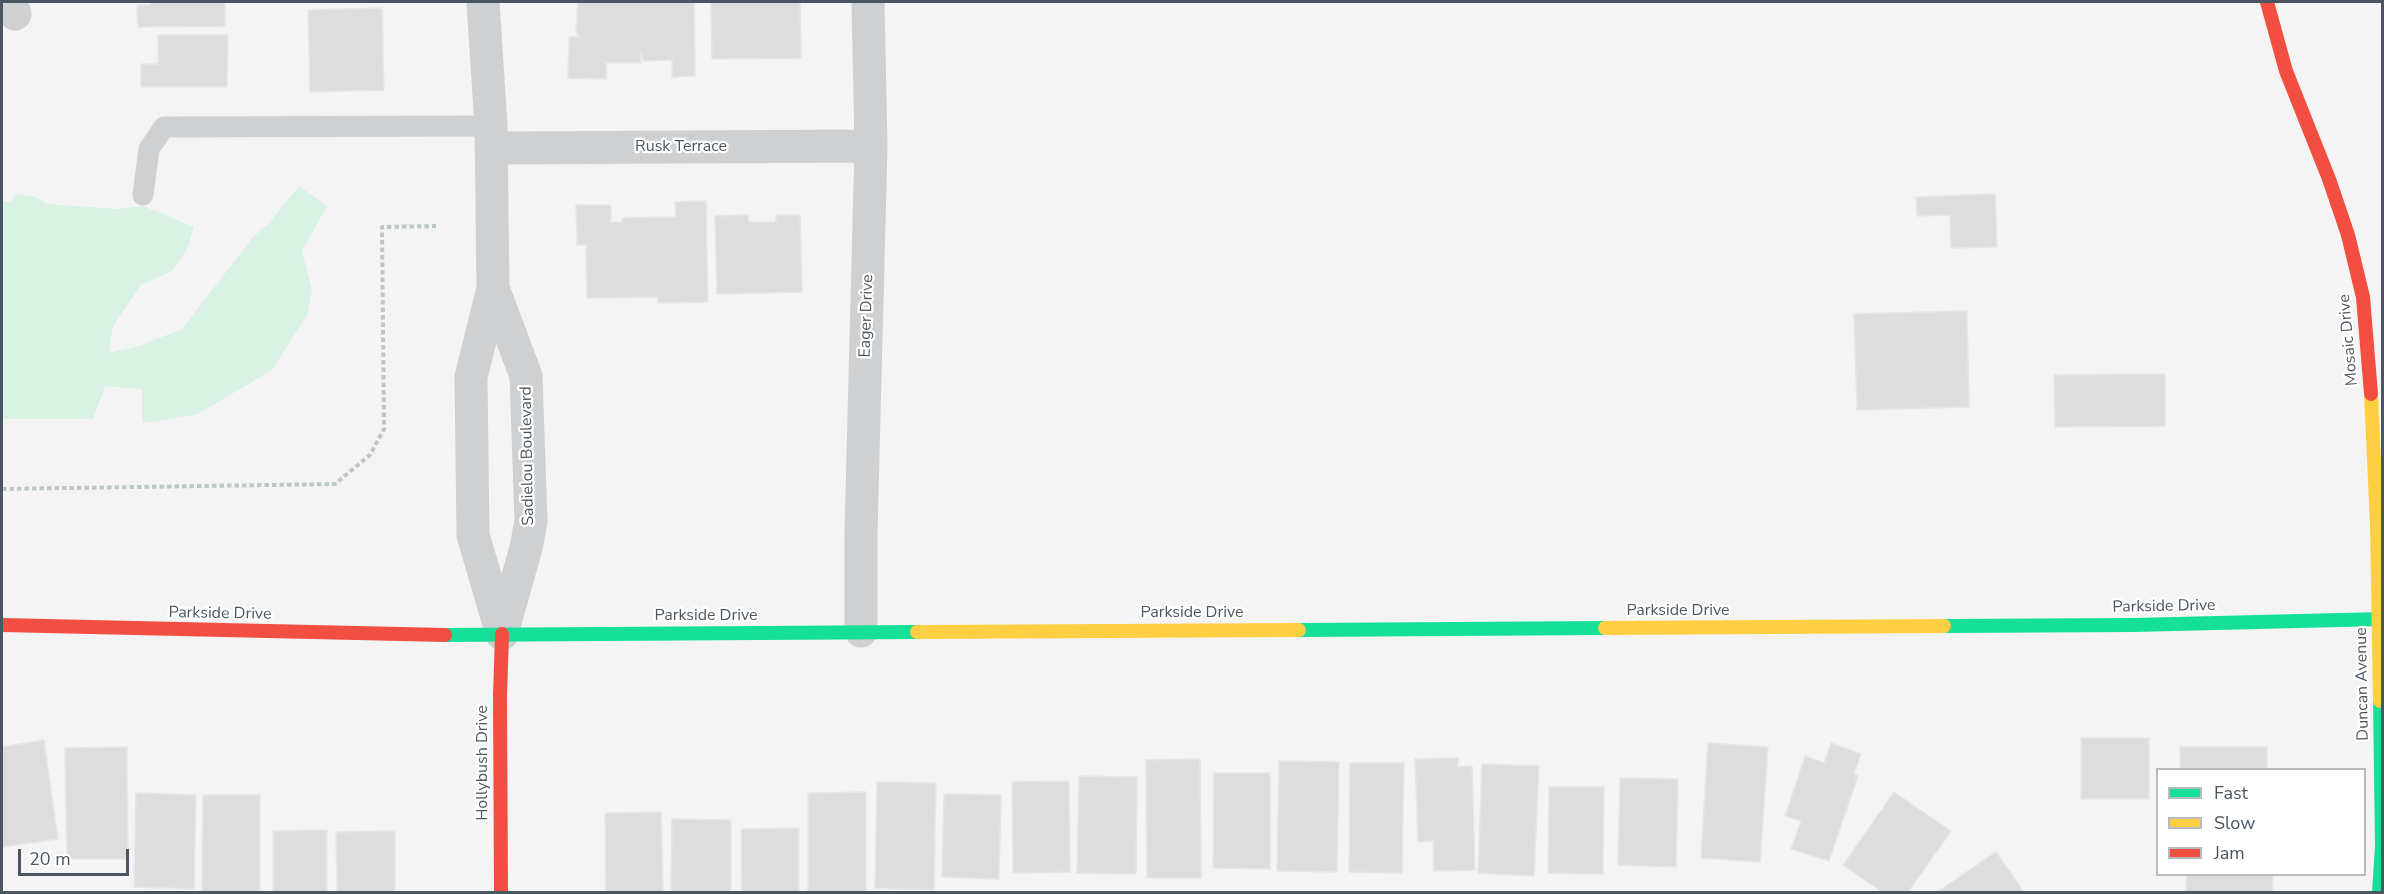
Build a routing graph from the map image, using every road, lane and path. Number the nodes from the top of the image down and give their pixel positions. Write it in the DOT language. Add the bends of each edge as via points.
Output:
graph roads {
  1 [pos="483,2"];
  2 [pos="868,2"];
  3 [pos="2267,2"];
  4 [pos="491,137"];
  5 [pos="871,146"];
  6 [pos="143,195"];
  7 [pos="436,226"];
  8 [pos="493,288"];
  9 [pos="2,489"];
  10 [pos="2380,619"];
  11 [pos="2,625"];
  12 [pos="861,631"];
  13 [pos="502,634"];
  14 [pos="501,892"];
  15 [pos="2379,892"];
  1 -- 4 [label="street, Sadielou Boulevard"];
  2 -- 5 [label="street, Eager Drive"];
  3 -- 10 [label="main road, Mosaic Drive" via="2286,71 2348,235 2363,297"];
  4 -- 5 [label="street, Rusk Terrace"];
  4 -- 6 [label="lane" via="164,127 149,149"];
  4 -- 8 [label="street, Sadielou Boulevard"];
  5 -- 12 [label="street, Eager Drive"];
  7 -- 9 [label="path" via="382,227 384,429 370,455 335,484"];
  8 -- 13 [label="street, Sadielou Boulevard" via="471,377 473,535"];
  8 -- 13 [label="street, Sadielou Boulevard" via="526,376 531,521"];
  10 -- 12 [label="main road, Parkside Drive" via="2134,625"];
  10 -- 15 [label="main road, Duncan Avenue"];
  11 -- 13 [label="main road, Parkside Drive"];
  12 -- 13 [label="main road, Parkside Drive"];
  13 -- 14 [label="main road, Hollybush Drive"];
}
